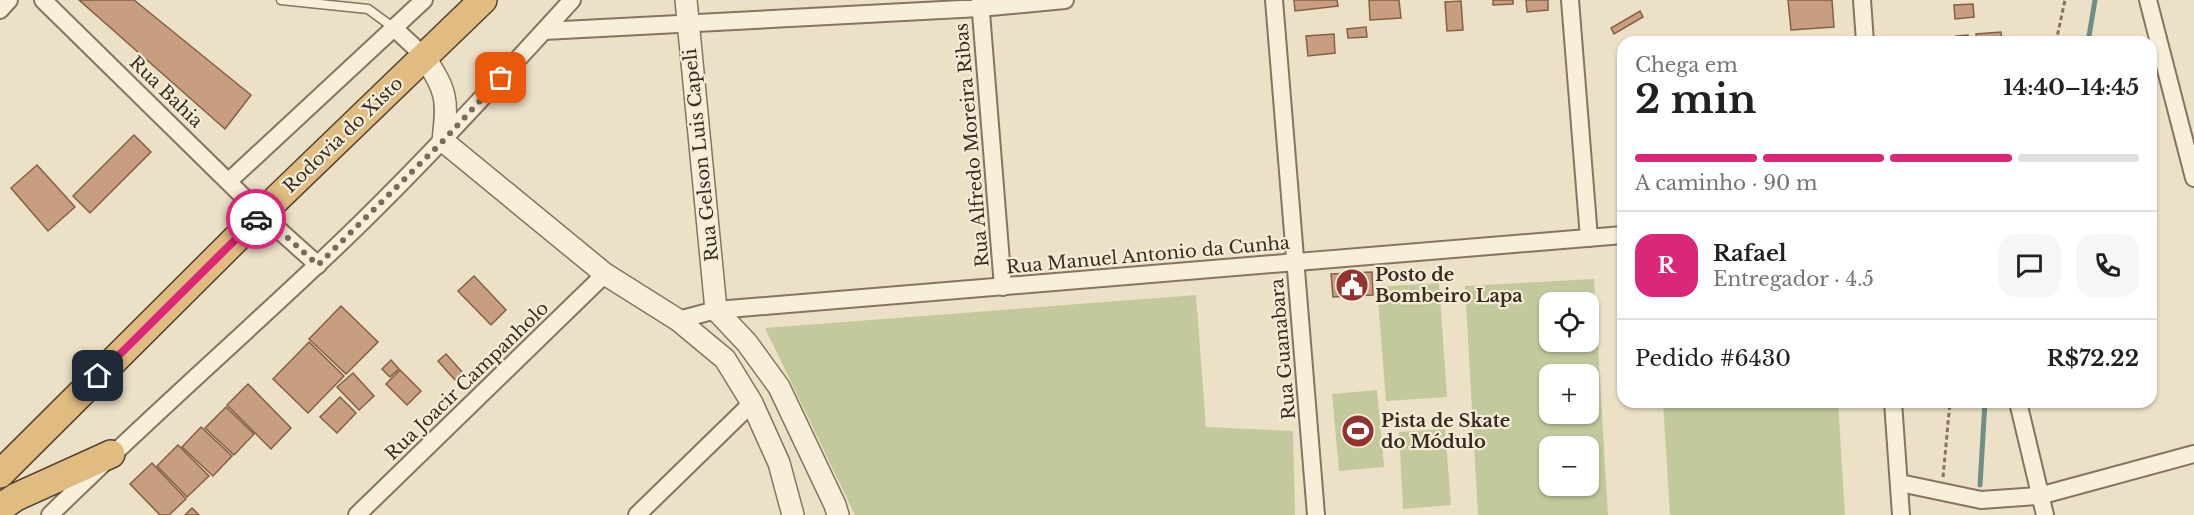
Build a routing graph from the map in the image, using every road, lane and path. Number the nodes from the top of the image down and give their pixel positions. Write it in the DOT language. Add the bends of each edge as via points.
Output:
graph roads {
  1 [pos="1,0"];
  2 [pos="9,0"];
  3 [pos="43,0"];
  4 [pos="281,0"];
  5 [pos="424,0"];
  6 [pos="483,0"];
  7 [pos="572,0"];
  8 [pos="686,0"];
  9 [pos="1065,0"];
  10 [pos="1274,0"];
  11 [pos="1570,0"];
  12 [pos="1862,0"];
  13 [pos="2065,0"];
  14 [pos="2148,0"];
  15 [pos="980,4"];
  16 [pos="0,10"];
  17 [pos="688,23"];
  18 [pos="394,28"];
  19 [pos="544,31"];
  20 [pos="1865,36"];
  21 [pos="2057,36"];
  22 [pos="424,56"];
  23 [pos="443,141"];
  24 [pos="2194,178"];
  25 [pos="229,181"];
  26 [pos="261,214"];
  27 [pos="1617,236"];
  28 [pos="1589,238"];
  29 [pos="1295,262"];
  30 [pos="318,265"];
  31 [pos="605,274"];
  32 [pos="1003,287"];
  33 [pos="716,310"];
  34 [pos="678,320"];
  35 [pos="752,403"];
  36 [pos="1894,408"];
  37 [pos="1949,408"];
  38 [pos="2019,408"];
  39 [pos="111,454"];
  40 [pos="2194,454"];
  41 [pos="0,474"];
  42 [pos="1900,483"];
  43 [pos="1941,492"];
  44 [pos="2039,496"];
  45 [pos="0,508"];
  46 [pos="51,515"];
  47 [pos="357,515"];
  48 [pos="637,515"];
  49 [pos="793,515"];
  50 [pos="838,515"];
  51 [pos="1316,515"];
  52 [pos="1901,515"];
  53 [pos="2044,515"];
  1 -- 16 [label="street"];
  2 -- 16 [label="street"];
  3 -- 25 [label="street, Rua Bahia"];
  4 -- 18 [label="lane" via="368,9"];
  5 -- 18 [label="street"];
  6 -- 22 [label="highway, Rodovia do Xisto"];
  7 -- 19 [label="street"];
  8 -- 17 [label="street, Rua Gelson Luis Capeli"];
  9 -- 15 [label="street"];
  10 -- 29 [label="street, Rua Guanabara"];
  11 -- 28 [label="street"];
  12 -- 20 [label="street"];
  13 -- 21 [label="path"];
  14 -- 24 [label="street"];
  15 -- 17 [label="street"];
  15 -- 32 [label="street, Rua Alfredo Moreira Ribas"];
  17 -- 19 [label="street"];
  17 -- 33 [label="street, Rua Gelson Luis Capeli"];
  18 -- 22 [label="street"];
  18 -- 25 [label="street"];
  19 -- 23 [label="street"];
  22 -- 23 [label="street" via="446,98"];
  22 -- 26 [label="highway, Rodovia do Xisto"];
  23 -- 30 [label="street"];
  23 -- 31 [label="street"];
  25 -- 26 [label="street, Rua Bahia"];
  26 -- 30 [label="street, Rua Bahia"];
  26 -- 41 [label="highway, Rodovia do Xisto"];
  27 -- 28 [label="street, Rua Manuel Antonio da Cunha"];
  28 -- 29 [label="street, Rua Manuel Antonio da Cunha"];
  29 -- 32 [label="street, Rua Manuel Antonio da Cunha"];
  29 -- 51 [label="street, Rua Guanabara"];
  30 -- 39 [label="street"];
  31 -- 34 [label="street"];
  31 -- 47 [label="street, Rua Joacir Campanholo"];
  32 -- 33 [label="street, Rua Manuel Antonio da Cunha"];
  33 -- 34 [label="street, Rua Manuel Antonio da Cunha"];
  33 -- 50 [label="street" via="747,343 779,387"];
  34 -- 35 [label="street" via="725,358"];
  35 -- 48 [label="street"];
  35 -- 49 [label="street" via="779,463"];
  36 -- 42 [label="street"];
  37 -- 43 [label="path"];
  38 -- 44 [label="street"];
  39 -- 45 [label="highway"];
  39 -- 46 [label="street"];
  40 -- 44 [label="street"];
  42 -- 43 [label="street"];
  42 -- 52 [label="street"];
  43 -- 44 [label="street" via="1981,500"];
  44 -- 53 [label="street"];
}
